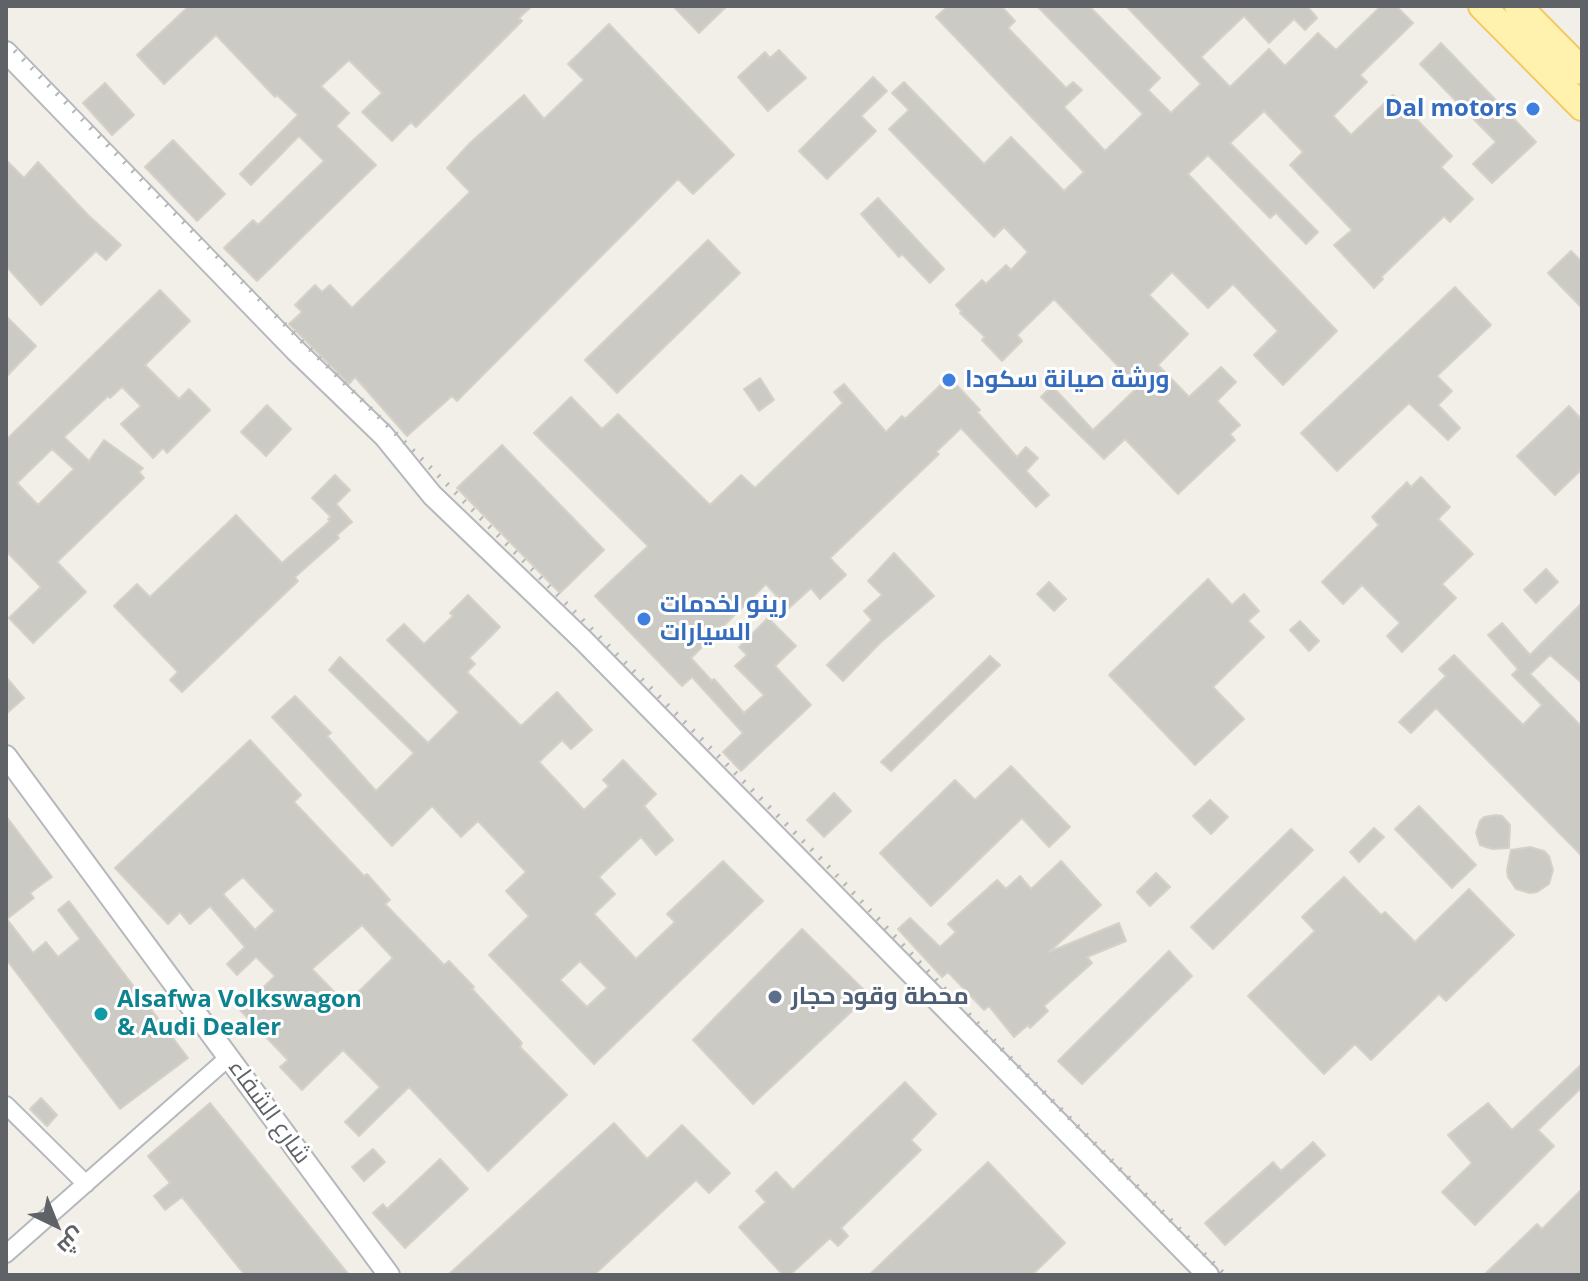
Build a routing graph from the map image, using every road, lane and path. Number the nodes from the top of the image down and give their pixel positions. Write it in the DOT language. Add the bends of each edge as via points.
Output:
graph roads {
  1 [pos="1482,6"];
  2 [pos="1518,6"];
  3 [pos="6,52"];
  4 [pos="1582,71"];
  5 [pos="1582,107"];
  6 [pos="6,756"];
  7 [pos="229,1057"];
  8 [pos="6,1105"];
  9 [pos="86,1184"];
  10 [pos="6,1254"];
  11 [pos="389,1275"];
  12 [pos="1208,1275"];
  1 -- 5 [label="main road"];
  2 -- 4 [label="main road"];
  3 -- 12 [label="street" via="384,436 432,495 584,641"];
  6 -- 7 [label="street, شارع الشفاء"];
  7 -- 9 [label="street"];
  7 -- 11 [label="street, شارع الشفاء"];
  8 -- 9 [label="street"];
  9 -- 10 [label="street"];
}
